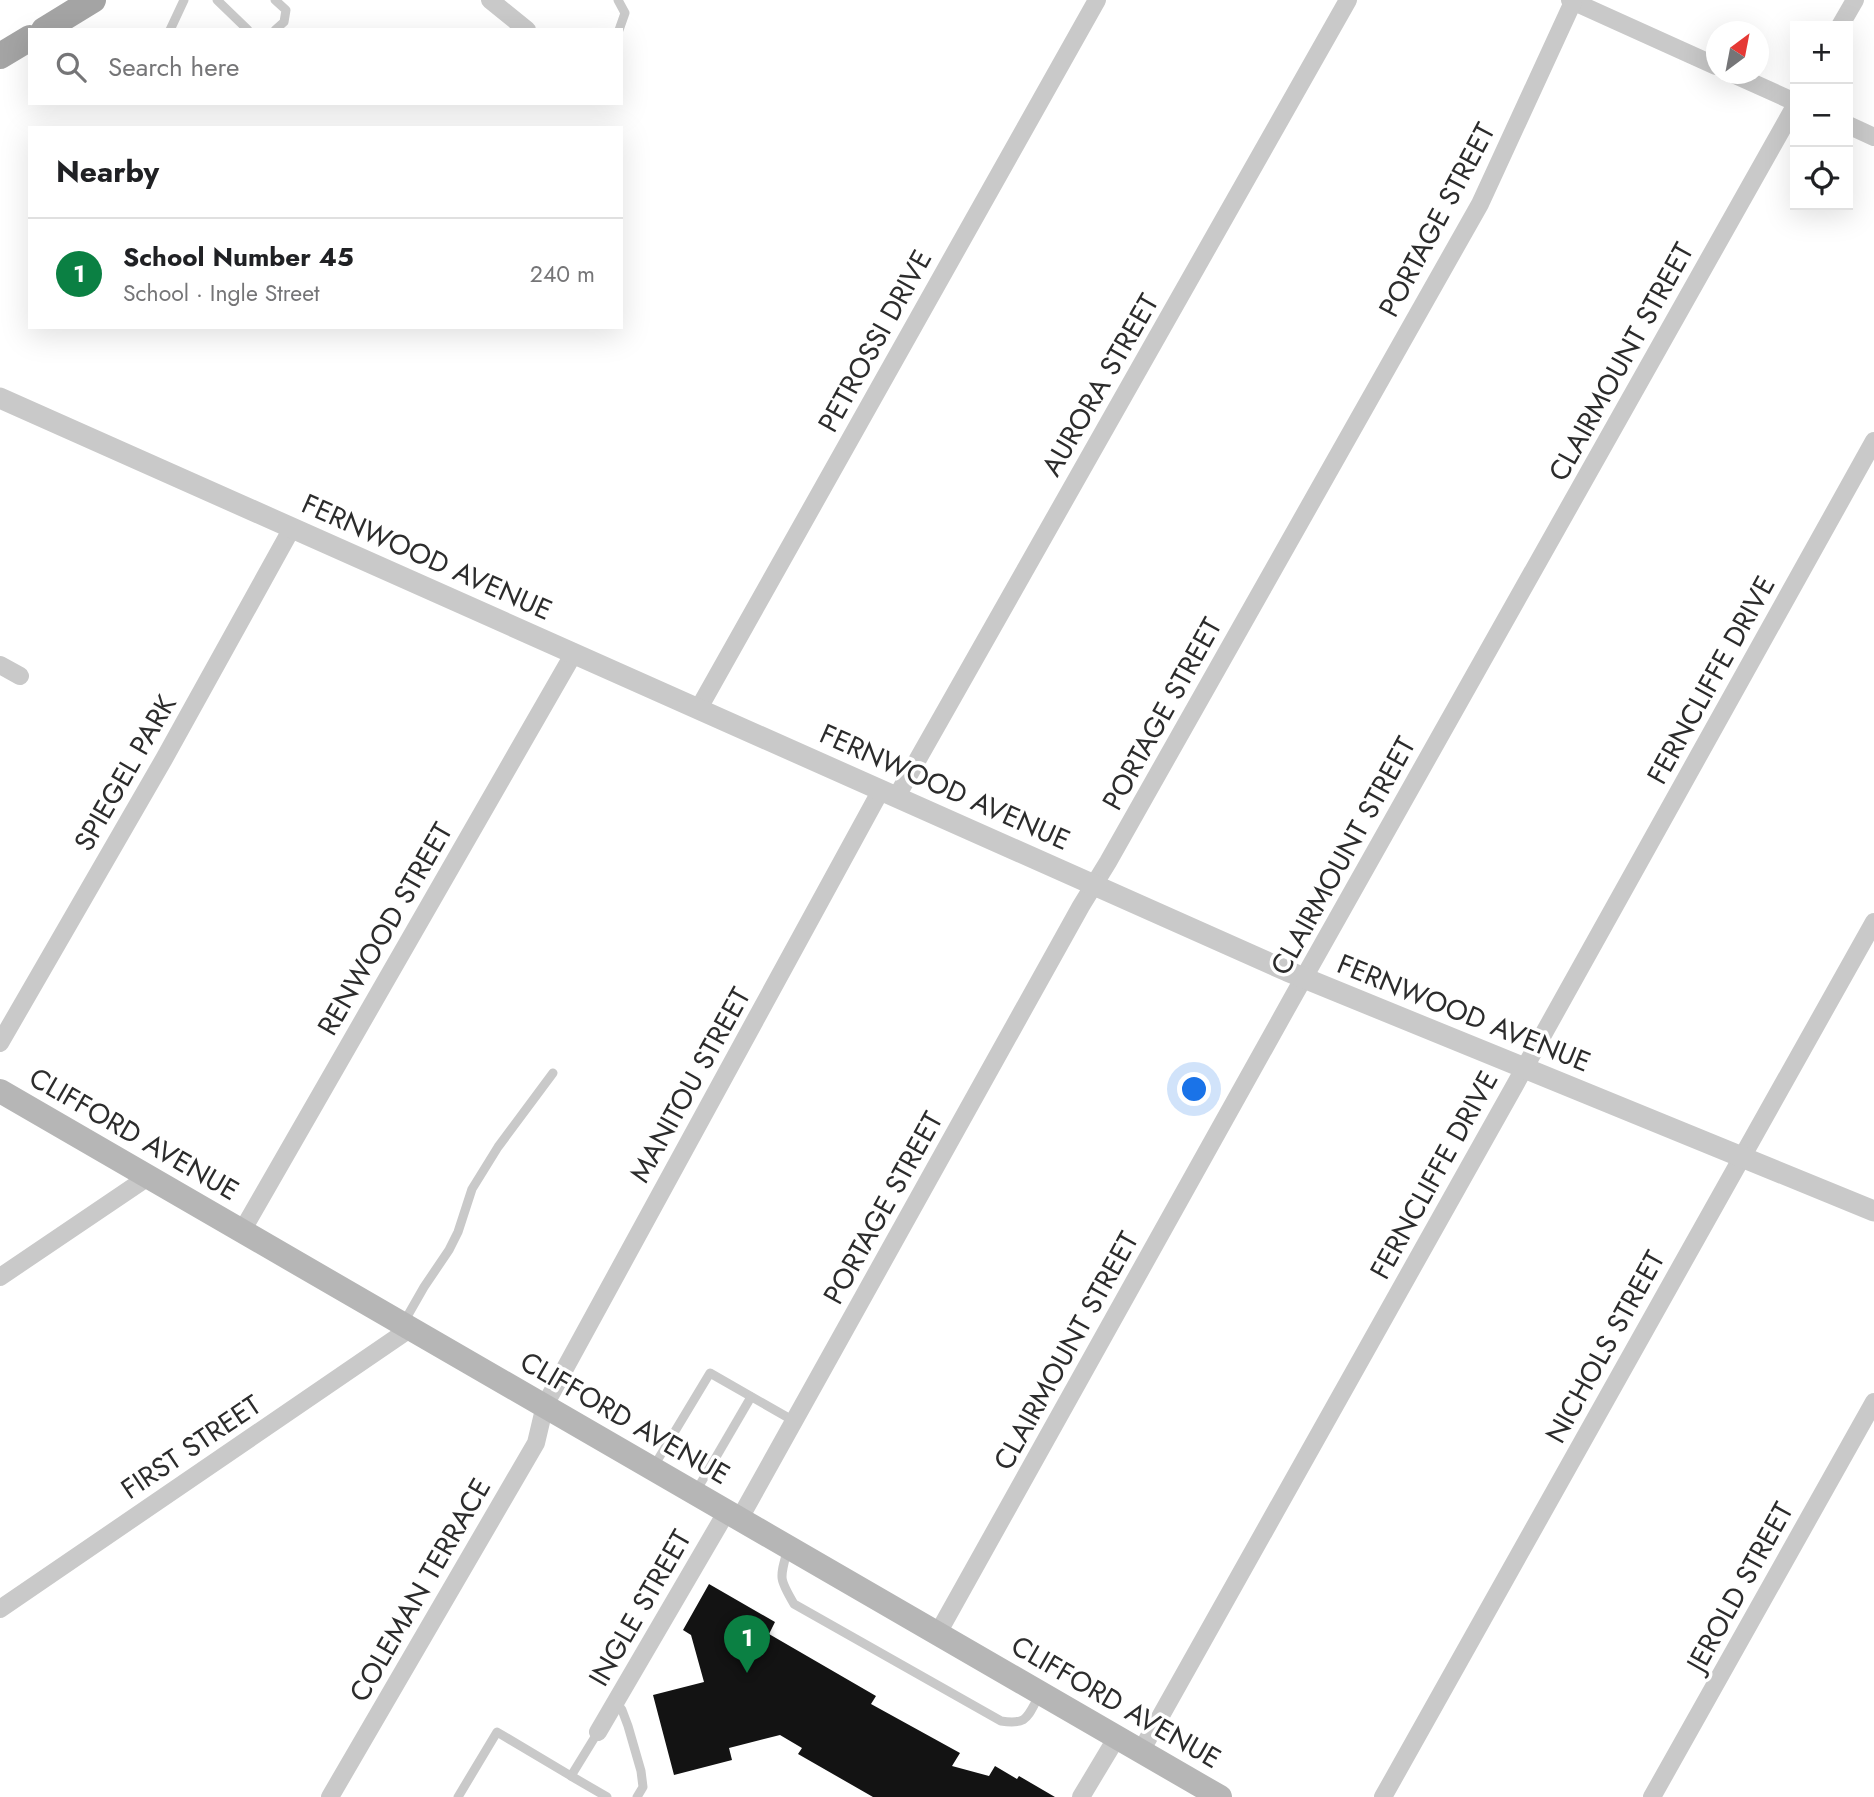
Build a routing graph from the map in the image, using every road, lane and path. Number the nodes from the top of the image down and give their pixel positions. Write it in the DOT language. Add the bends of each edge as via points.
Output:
graph roads {
  1 [pos="93,0"];
  2 [pos="184,0"];
  3 [pos="217,0"];
  4 [pos="275,0"];
  5 [pos="490,0"];
  6 [pos="618,0"];
  7 [pos="1097,0"];
  8 [pos="1348,0"];
  9 [pos="1855,0"];
  10 [pos="1572,1"];
  11 [pos="1843,21"];
  12 [pos="48,28"];
  13 [pos="171,28"];
  14 [pos="246,28"];
  15 [pos="277,28"];
  16 [pos="525,28"];
  17 [pos="621,28"];
  18 [pos="28,40"];
  19 [pos="0,56"];
  20 [pos="1706,61"];
  21 [pos="1753,84"];
  22 [pos="1790,102"];
  23 [pos="1790,113"];
  24 [pos="1853,127"];
  25 [pos="1874,137"];
  26 [pos="0,398"];
  27 [pos="1874,441"];
  28 [pos="292,528"];
  29 [pos="574,653"];
  30 [pos="0,665"];
  31 [pos="20,676"];
  32 [pos="699,708"];
  33 [pos="889,793"];
  34 [pos="1094,884"];
  35 [pos="1874,922"];
  36 [pos="1305,978"];
  37 [pos="0,1043"];
  38 [pos="1525,1067"];
  39 [pos="553,1073"];
  40 [pos="0,1091"];
  41 [pos="1742,1157"];
  42 [pos="148,1177"];
  43 [pos="1874,1212"];
  44 [pos="242,1231"];
  45 [pos="0,1277"];
  46 [pos="407,1326"];
  47 [pos="751,1397"];
  48 [pos="1874,1402"];
  49 [pos="545,1405"];
  50 [pos="794,1422"];
  51 [pos="653,1468"];
  52 [pos="695,1493"];
  53 [pos="733,1515"];
  54 [pos="789,1546"];
  55 [pos="0,1609"];
  56 [pos="938,1633"];
  57 [pos="1041,1692"];
  58 [pos="616,1702"];
  59 [pos="598,1732"];
  60 [pos="1117,1737"];
  61 [pos="1141,1751"];
  62 [pos="571,1776"];
  63 [pos="330,1797"];
  64 [pos="458,1797"];
  65 [pos="607,1797"];
  66 [pos="637,1797"];
  67 [pos="1081,1797"];
  68 [pos="1220,1797"];
  69 [pos="1383,1797"];
  70 [pos="1652,1797"];
  1 -- 12 [label="main road"];
  2 -- 13 [label="lane"];
  3 -- 14 [label="lane"];
  4 -- 15 [label="lane" via="286,9 284,22"];
  5 -- 16 [label="street"];
  6 -- 17 [label="lane" via="625,13"];
  7 -- 32 [label="street, PETROSSI DRIVE"];
  8 -- 33 [label="street, AURORA STREET"];
  9 -- 11 [label="street"];
  10 -- 20 [label="street"];
  10 -- 34 [label="street, PORTAGE STREET" via="1480,204"];
  18 -- 19 [label="main road"];
  21 -- 22 [label="street"];
  23 -- 36 [label="street, CLAIRMOUNT STREET"];
  24 -- 25 [label="street"];
  26 -- 28 [label="street, FERNWOOD AVENUE"];
  27 -- 38 [label="street, FERNCLIFFE DRIVE"];
  28 -- 29 [label="street, FERNWOOD AVENUE"];
  28 -- 37 [label="street, SPIEGEL PARK"];
  29 -- 32 [label="street, FERNWOOD AVENUE"];
  29 -- 44 [label="street, RENWOOD STREET"];
  30 -- 31 [label="street"];
  32 -- 33 [label="street, FERNWOOD AVENUE"];
  33 -- 34 [label="street, FERNWOOD AVENUE"];
  33 -- 49 [label="street, MANITOU STREET"];
  34 -- 36 [label="street, FERNWOOD AVENUE"];
  34 -- 50 [label="street, PORTAGE STREET"];
  35 -- 41 [label="street, NICHOLS STREET"];
  36 -- 38 [label="street, FERNWOOD AVENUE"];
  36 -- 56 [label="street, CLAIRMOUNT STREET"];
  38 -- 41 [label="street, FERNWOOD AVENUE"];
  38 -- 61 [label="street, FERNCLIFFE DRIVE"];
  39 -- 46 [label="lane" via="472,1189 458,1232 424,1287"];
  40 -- 42 [label="main road, CLIFFORD AVENUE"];
  41 -- 43 [label="street, FERNWOOD AVENUE"];
  41 -- 69 [label="street, NICHOLS STREET"];
  42 -- 44 [label="main road, CLIFFORD AVENUE"];
  42 -- 45 [label="street"];
  44 -- 46 [label="main road, CLIFFORD AVENUE"];
  46 -- 49 [label="main road, CLIFFORD AVENUE"];
  46 -- 55 [label="street, FIRST STREET"];
  47 -- 50 [label="lane"];
  47 -- 51 [label="lane" via="710,1373"];
  47 -- 52 [label="lane"];
  48 -- 70 [label="street, JEROLD STREET"];
  49 -- 51 [label="main road, CLIFFORD AVENUE"];
  49 -- 63 [label="street, COLEMAN TERRACE" via="536,1443"];
  50 -- 53 [label="street, PORTAGE STREET"];
  51 -- 52 [label="main road, CLIFFORD AVENUE"];
  52 -- 53 [label="main road, CLIFFORD AVENUE"];
  53 -- 54 [label="main road, CLIFFORD AVENUE"];
  53 -- 58 [label="street, INGLE STREET"];
  54 -- 56 [label="main road, CLIFFORD AVENUE"];
  54 -- 57 [label="lane" via="781,1575 794,1604 1001,1721 1016,1723 1026,1718"];
  56 -- 57 [label="main road, CLIFFORD AVENUE"];
  57 -- 60 [label="main road, CLIFFORD AVENUE"];
  58 -- 59 [label="street, INGLE STREET"];
  58 -- 66 [label="lane" via="641,1771 643,1787"];
  59 -- 62 [label="lane"];
  60 -- 61 [label="main road, CLIFFORD AVENUE"];
  60 -- 67 [label="street"];
  61 -- 68 [label="main road, CLIFFORD AVENUE"];
  62 -- 64 [label="lane" via="497,1732"];
  62 -- 65 [label="lane"];
}
